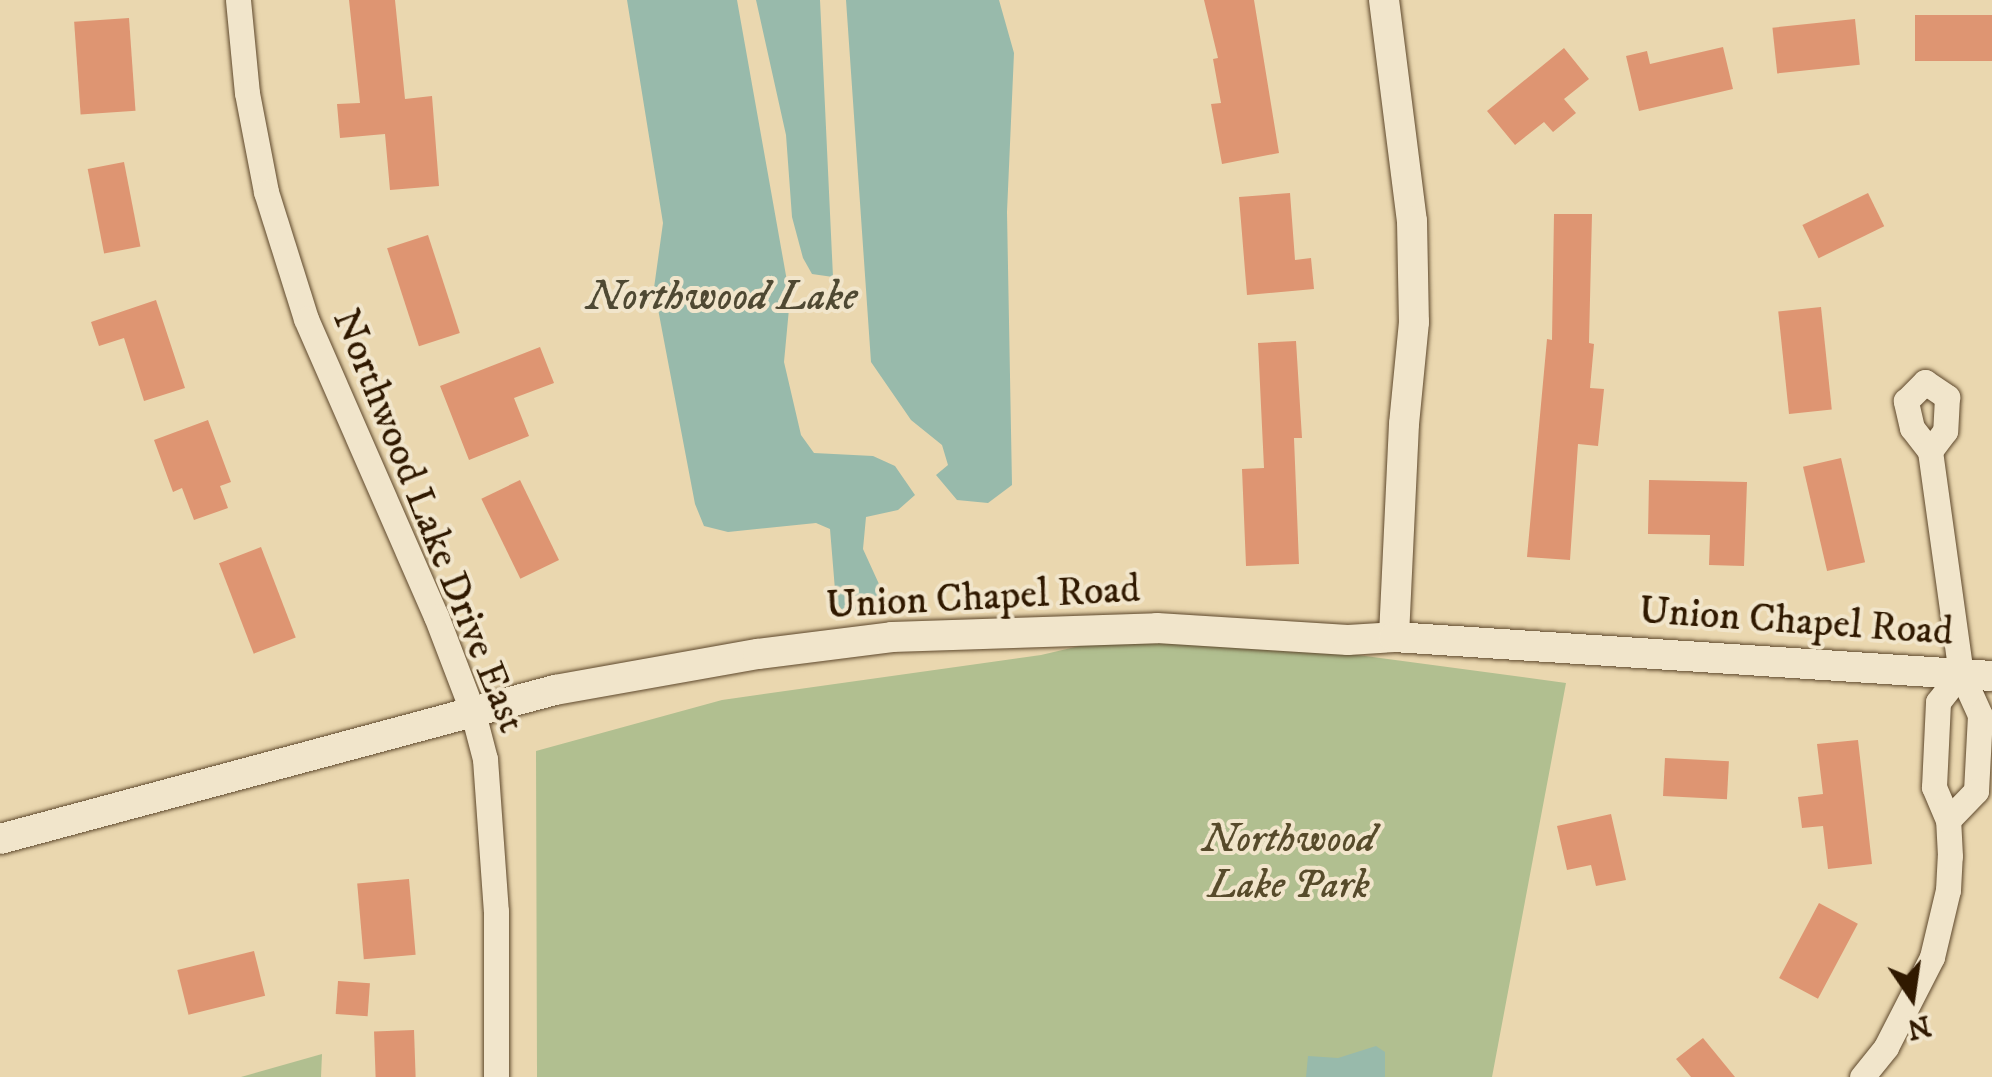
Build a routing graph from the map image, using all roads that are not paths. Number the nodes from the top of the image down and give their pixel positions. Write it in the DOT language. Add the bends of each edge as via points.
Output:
graph roads {
  1 [pos="238,0"];
  2 [pos="1384,0"];
  3 [pos="1930,450"];
  4 [pos="1394,637"];
  5 [pos="1961,673"];
  6 [pos="1992,676"];
  7 [pos="473,713"];
  8 [pos="1948,820"];
  9 [pos="0,839"];
  10 [pos="496,1077"];
  11 [pos="1862,1077"];
  1 -- 7 [label="street, Northwood Lake Drive East" via="246,93 266,192 306,320"];
  2 -- 4 [label="street" via="1412,220 1414,322"];
  3 -- 5 [label="street"];
  4 -- 5 [label="street, Union Chapel Road"];
  4 -- 7 [label="street, Union Chapel Road" via="1092,627 892,637 574,686"];
  5 -- 6 [label="street, Union Chapel Road"];
  5 -- 8 [label="street" via="1938,702 1934,787"];
  5 -- 8 [label="street" via="1980,715 1976,791"];
  7 -- 9 [label="street, Union Chapel Road"];
  7 -- 10 [label="street, Northwood Lake Drive East" via="485,759 496,910"];
  8 -- 11 [label="street" via="1948,890 1932,957 1886,1047"];
}
